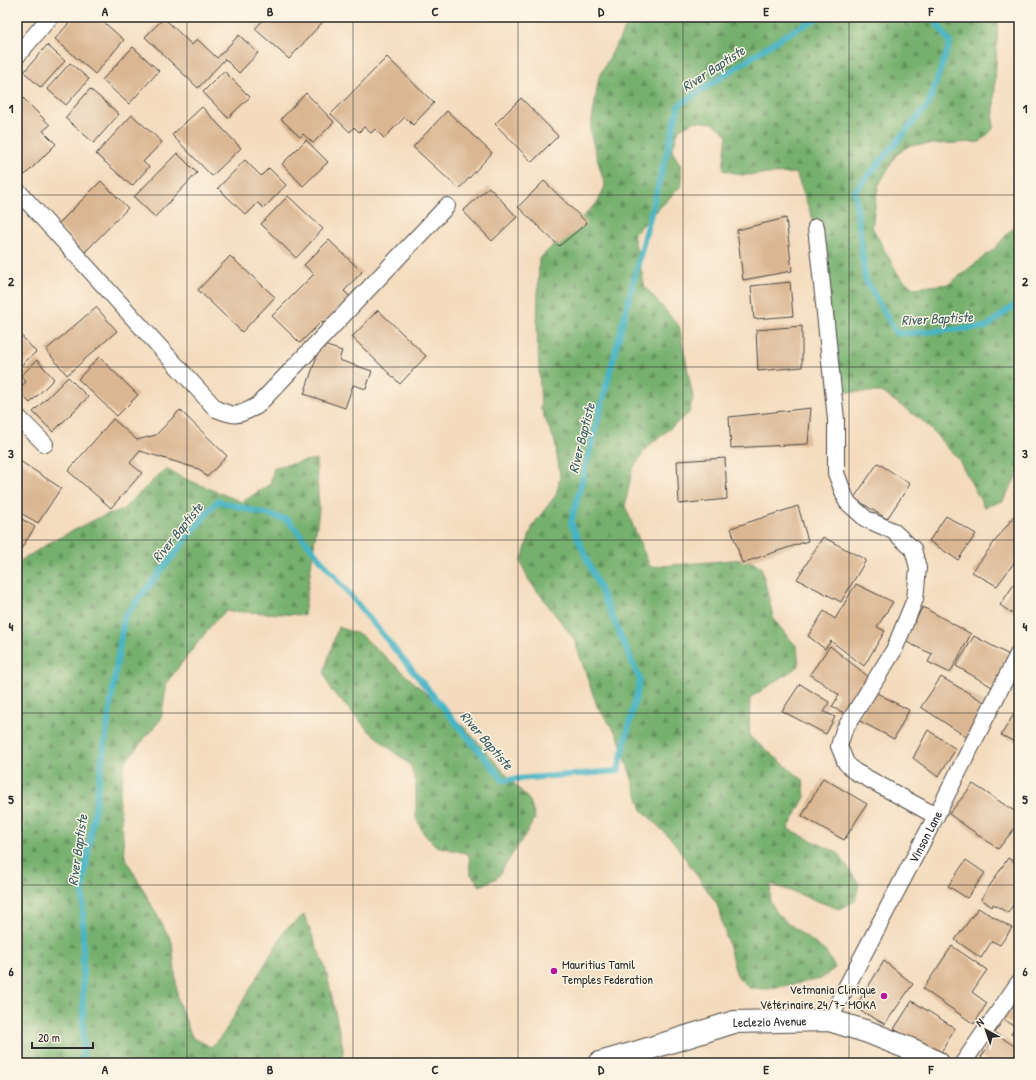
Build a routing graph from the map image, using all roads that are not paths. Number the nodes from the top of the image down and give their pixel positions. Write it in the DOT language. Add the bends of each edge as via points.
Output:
graph roads {
  1 [pos="50,17"];
  2 [pos="17,56"];
  3 [pos="17,190"];
  4 [pos="447,206"];
  5 [pos="816,227"];
  6 [pos="17,416"];
  7 [pos="45,444"];
  8 [pos="1019,652"];
  9 [pos="936,816"];
  10 [pos="1019,982"];
  11 [pos="829,1020"];
  12 [pos="636,1058"];
  13 [pos="599,1063"];
  14 [pos="938,1063"];
  15 [pos="963,1063"];
  1 -- 2 [label="street"];
  3 -- 4 [label="street" via="216,409 237,416 257,406"];
  5 -- 9 [label="street" via="836,419 836,473 847,502 866,519 892,531 913,549 918,568 915,599 894,650 844,730 839,746 846,763 854,772"];
  6 -- 7 [label="street"];
  8 -- 9 [label="street, Vinson Lane"];
  9 -- 11 [label="street, Vinson Lane"];
  10 -- 15 [label="street"];
  11 -- 12 [label="main road, Leclezio Avenue" via="734,1022"];
  11 -- 14 [label="main road, Leclezio Avenue" via="868,1032"];
  12 -- 13 [label="main road, Leclezio Avenue"];
}
